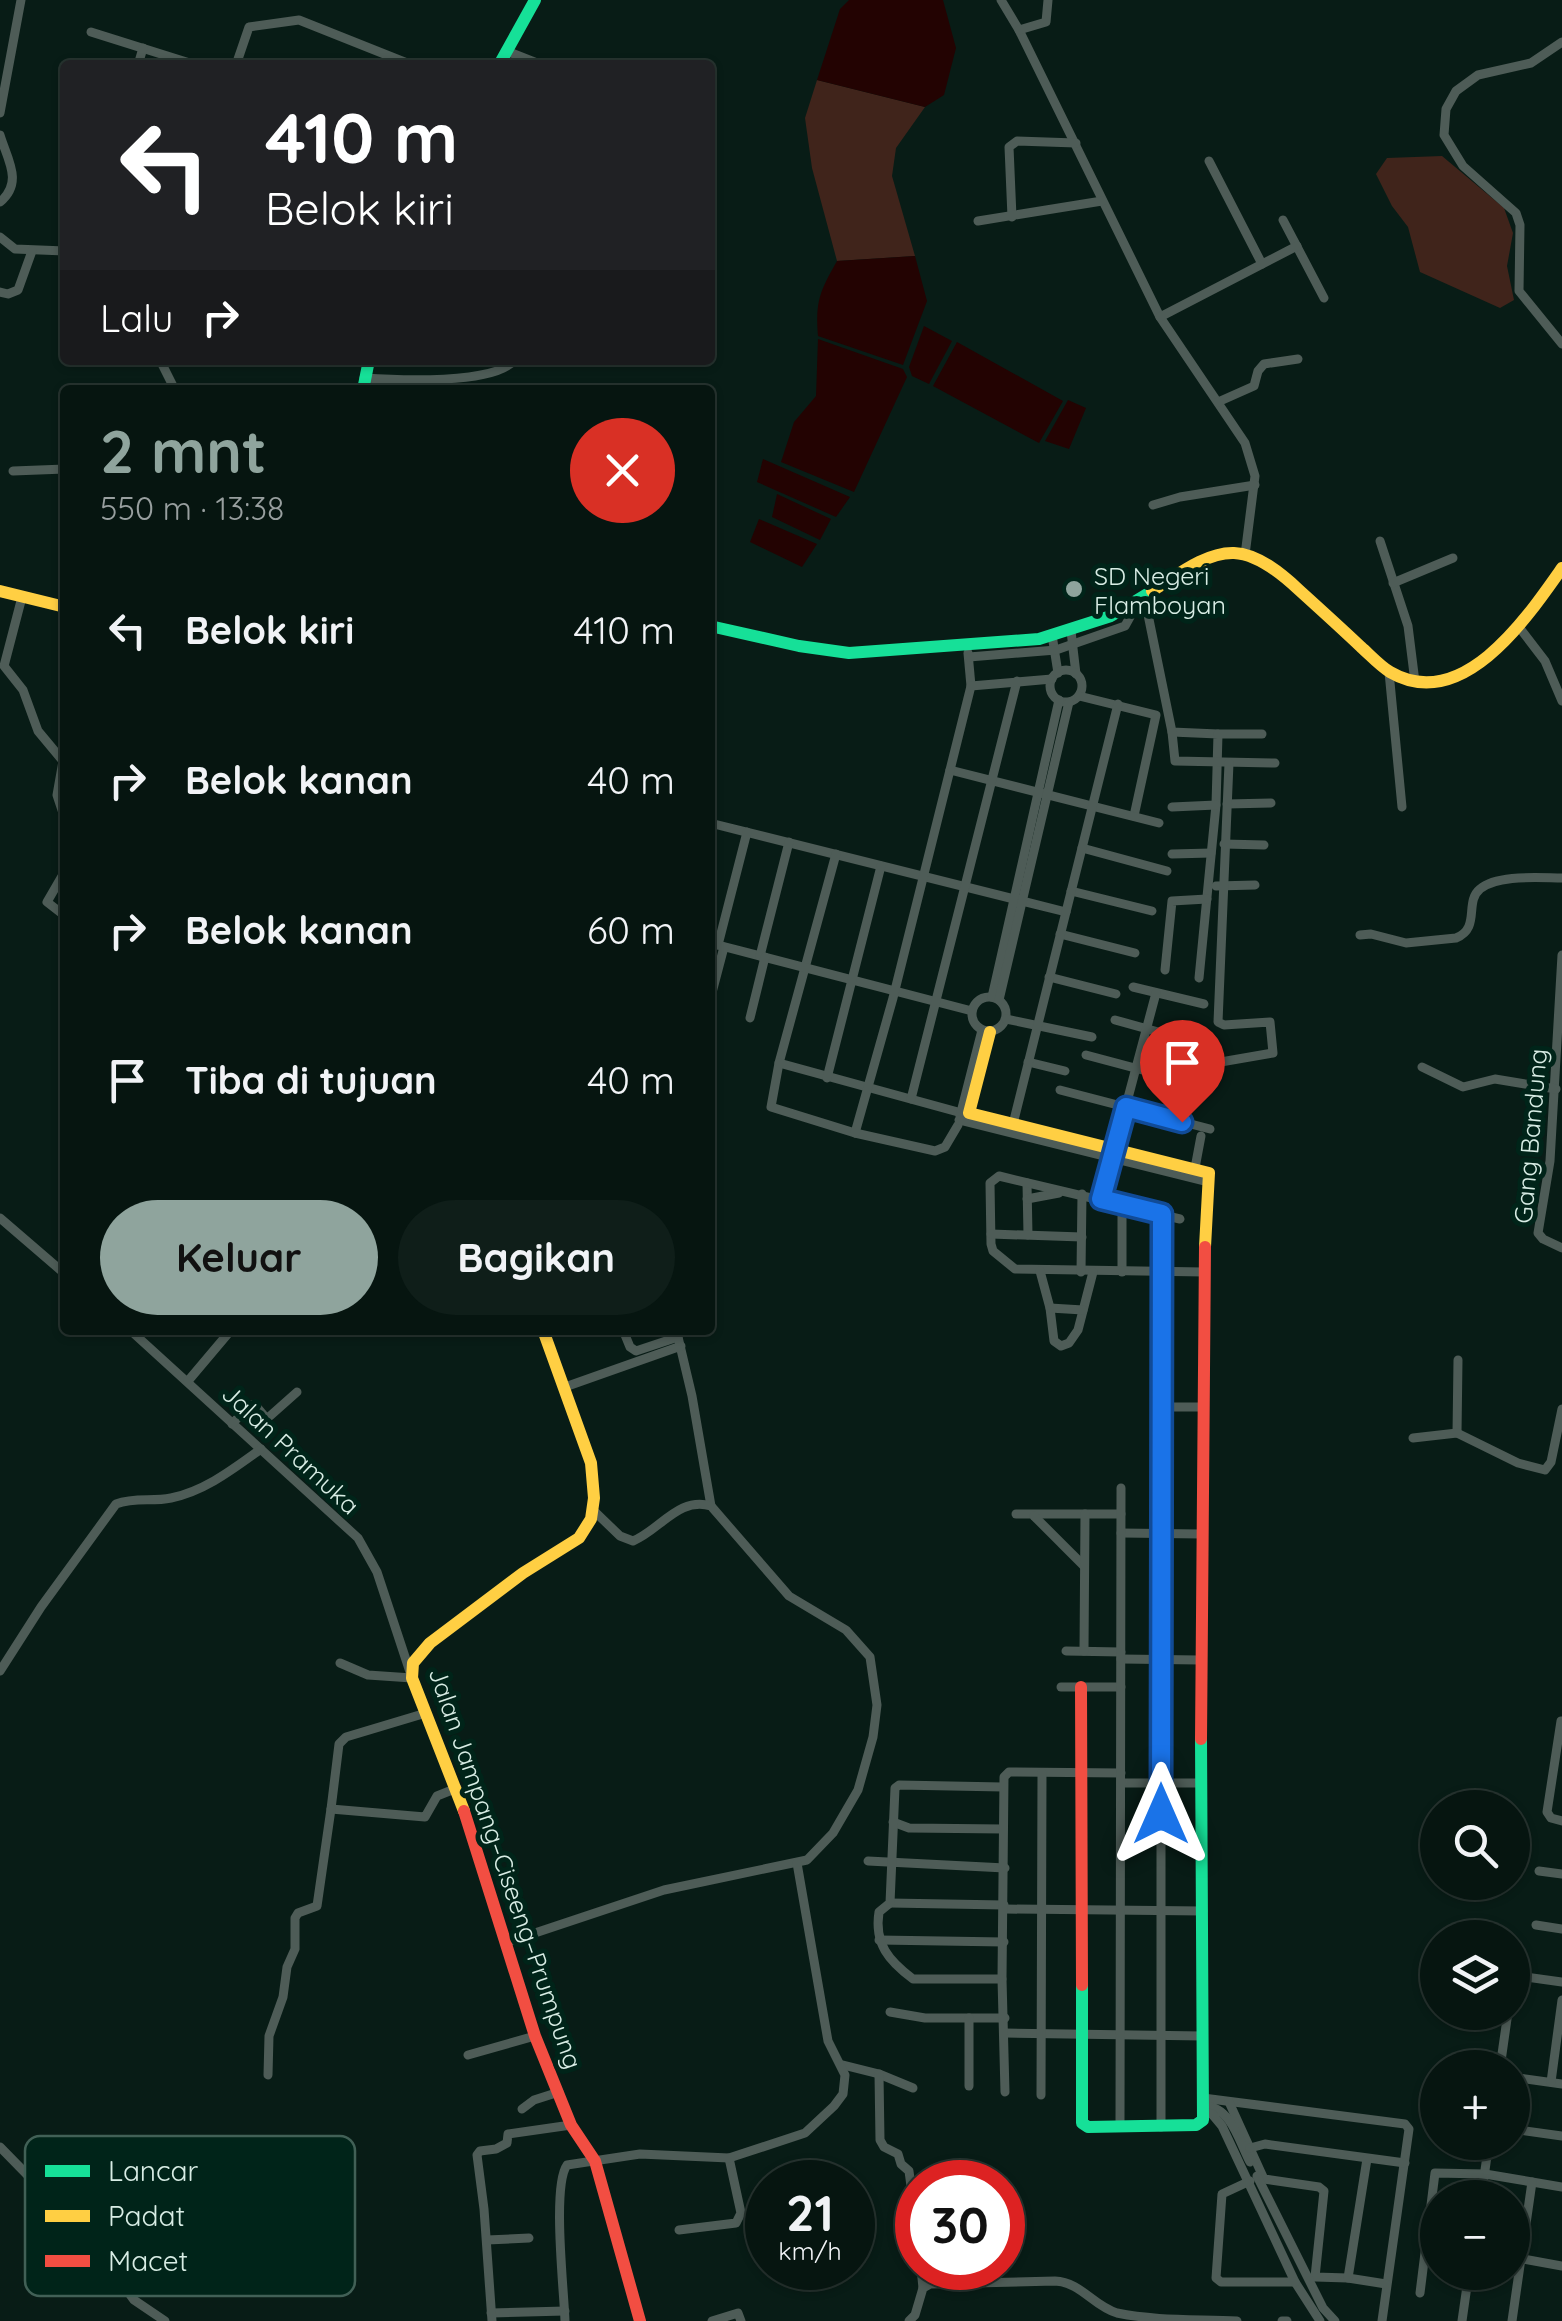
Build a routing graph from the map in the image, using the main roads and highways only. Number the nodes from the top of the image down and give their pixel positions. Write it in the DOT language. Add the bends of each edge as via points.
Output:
graph roads {
  1 [pos="534,0"];
  2 [pos="503,60"];
  3 [pos="1562,568"];
  4 [pos="0,591"];
  5 [pos="60,606"];
  6 [pos="715,627"];
  7 [pos="986,1031"];
  8 [pos="545,1335"];
  9 [pos="1080,1687"];
  10 [pos="640,2321"];
  1 -- 2 [label="main road"];
  3 -- 6 [label="main road" via="1496,651 1434,683 1390,672 1287,579 1245,555 1202,561 1073,638 1052,635 968,652 831,652"];
  4 -- 5 [label="main road"];
  7 -- 9 [label="main road" via="963,1118 1208,1171 1200,1660 1204,2105 1196,2125 1082,2123"];
  8 -- 10 [label="main road, Jalan Jampang–Ciseeng–Prumpung" via="592,1463 592,1510 580,1538 430,1643 413,1663 412,1678 456,1788 535,2036 571,2126 595,2162"];
}
